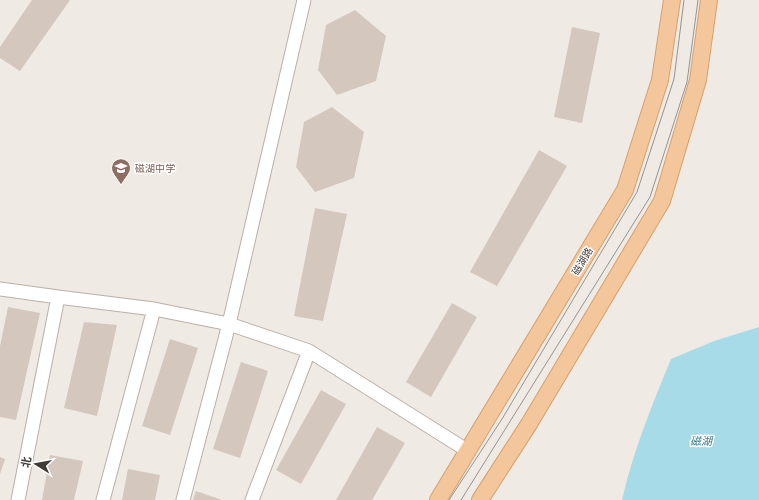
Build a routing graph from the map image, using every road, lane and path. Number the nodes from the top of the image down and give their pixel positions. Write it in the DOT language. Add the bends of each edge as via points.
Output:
graph roads {
  1 [pos="304,0"];
  2 [pos="672,0"];
  3 [pos="709,0"];
  4 [pos="0,289"];
  5 [pos="58,297"];
  6 [pos="154,309"];
  7 [pos="229,324"];
  8 [pos="309,351"];
  9 [pos="468,451"];
  10 [pos="18,500"];
  11 [pos="103,500"];
  12 [pos="183,500"];
  13 [pos="252,500"];
  14 [pos="438,500"];
  15 [pos="480,500"];
  1 -- 7 [label="street"];
  2 -- 9 [label="main road, 磁湖路" via="660,80 625,190"];
  3 -- 15 [label="main road" via="698,80 662,200 529,424"];
  4 -- 5 [label="street"];
  5 -- 6 [label="street"];
  5 -- 10 [label="street"];
  6 -- 7 [label="street"];
  6 -- 11 [label="street"];
  7 -- 8 [label="street"];
  7 -- 12 [label="street"];
  8 -- 9 [label="street"];
  8 -- 13 [label="street"];
  9 -- 14 [label="main road, 磁湖路"];
}
